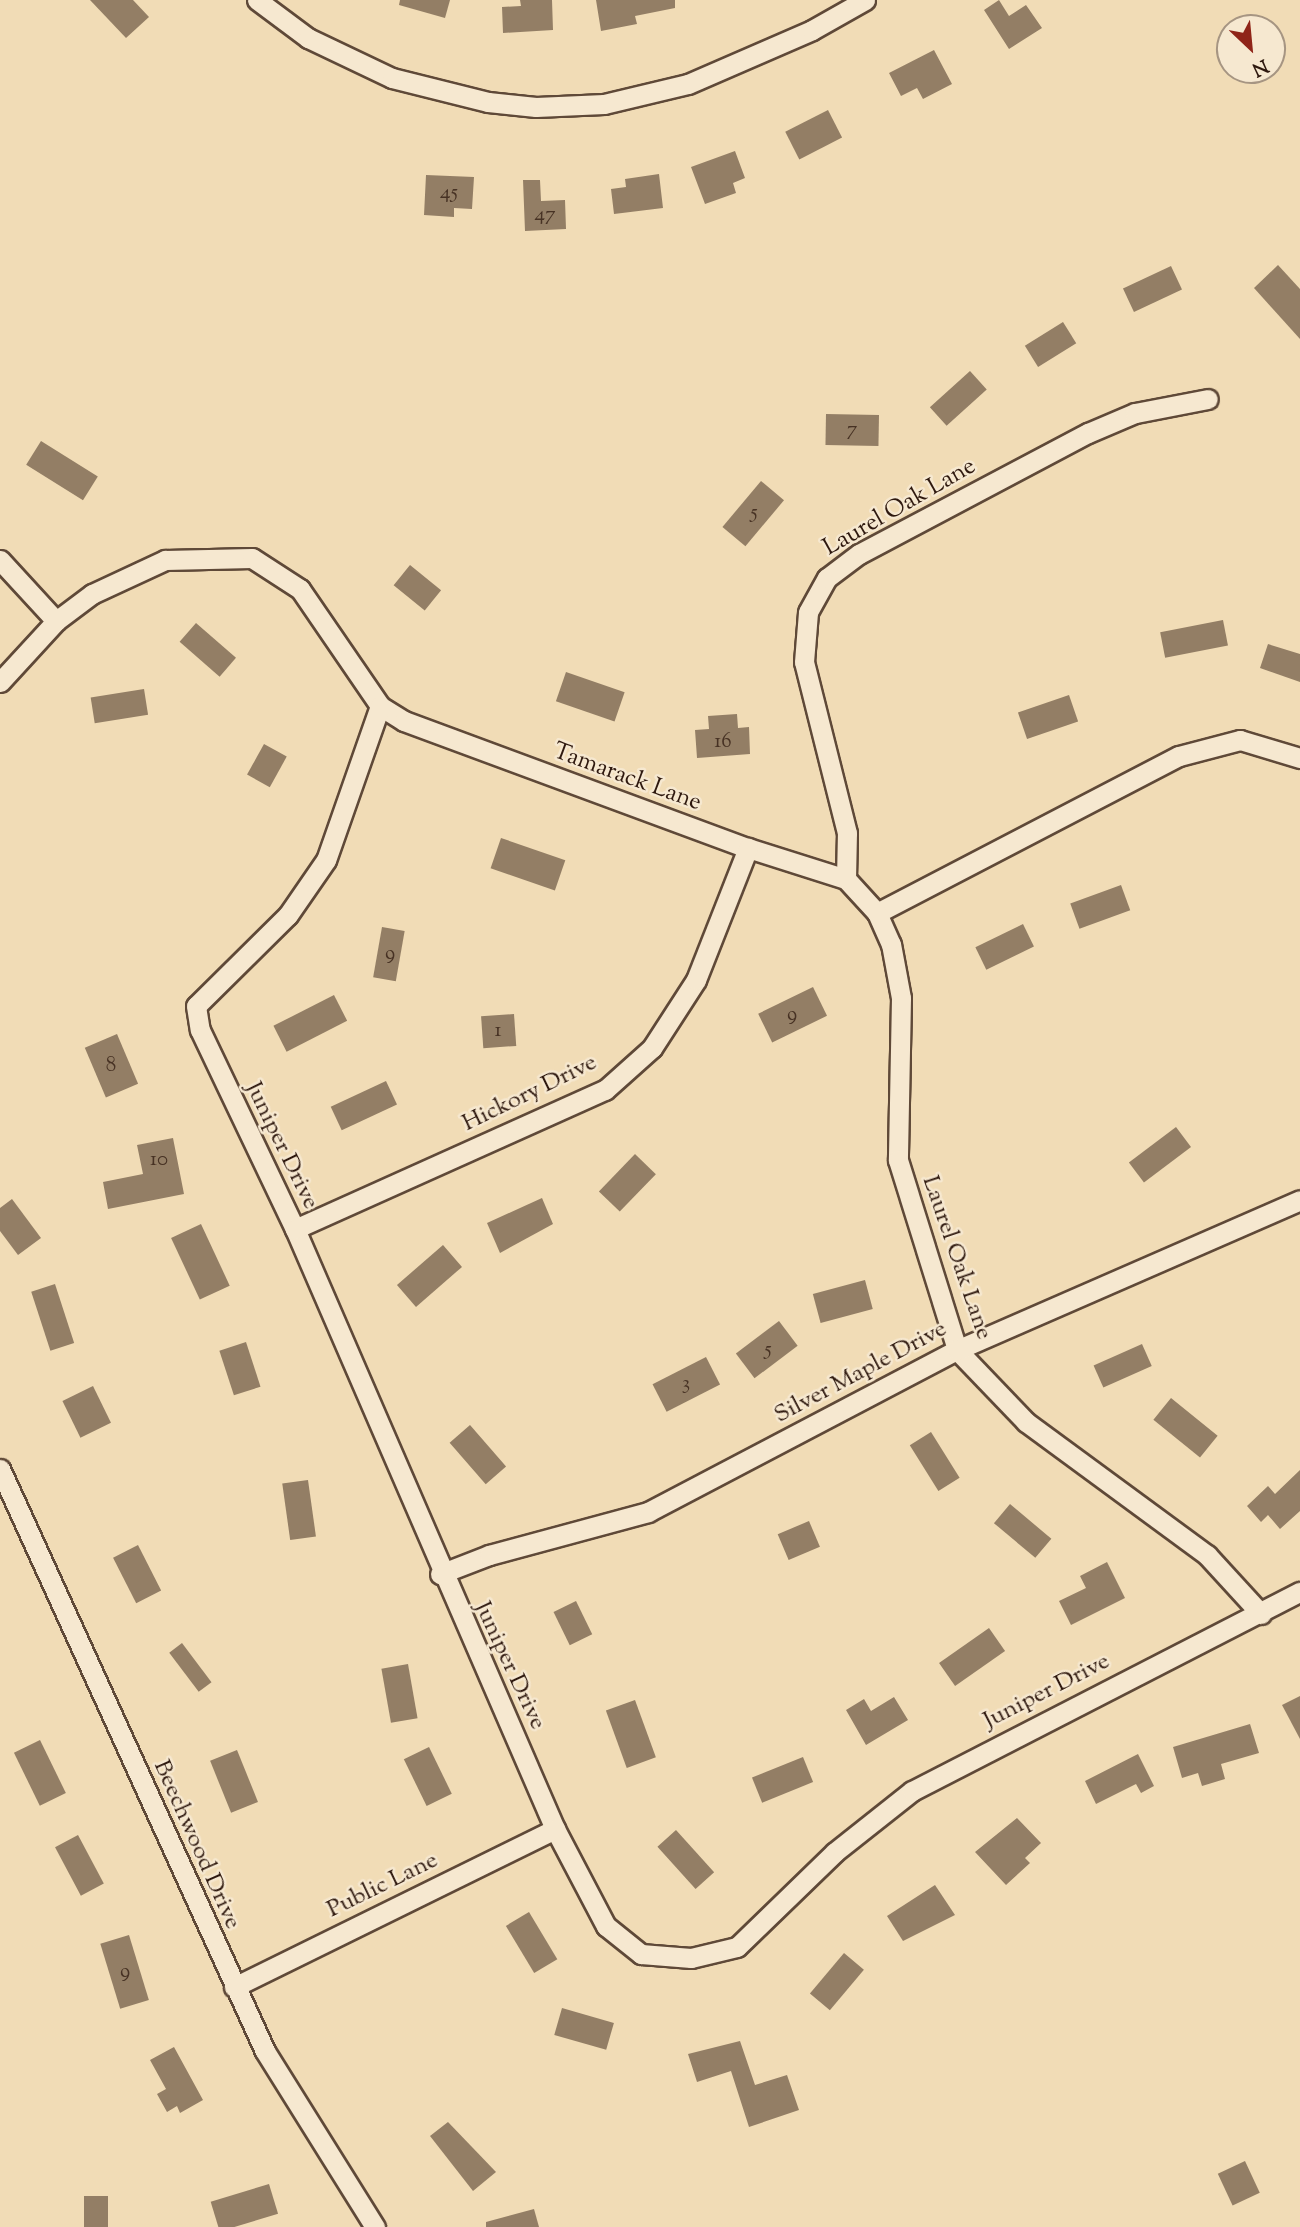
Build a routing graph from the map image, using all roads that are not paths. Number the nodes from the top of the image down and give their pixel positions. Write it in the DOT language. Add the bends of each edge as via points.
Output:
graph roads {
  1 [pos="257,0"];
  2 [pos="865,0"];
  3 [pos="1208,399"];
  4 [pos="0,560"];
  5 [pos="56,621"];
  6 [pos="0,682"];
  7 [pos="380,706"];
  8 [pos="1300,758"];
  9 [pos="748,848"];
  10 [pos="846,878"];
  11 [pos="877,913"];
  12 [pos="1300,1200"];
  13 [pos="295,1229"];
  14 [pos="957,1350"];
  15 [pos="0,1469"];
  16 [pos="440,1574"];
  17 [pos="1300,1592"];
  18 [pos="1261,1614"];
  19 [pos="555,1829"];
  20 [pos="234,1987"];
  21 [pos="375,2227"];
  1 -- 2 [label="street" via="308,38 392,78 488,102 536,107 604,104 688,84 812,30"];
  3 -- 10 [label="street, Laurel Oak Lane" via="1135,413 1088,433 859,554 827,578 808,612 804,663 847,833"];
  4 -- 5 [label="street"];
  5 -- 6 [label="street"];
  5 -- 7 [label="street" via="92,594 165,560 252,558 300,589"];
  7 -- 9 [label="street, Tamarack Lane" via="454,741"];
  7 -- 13 [label="street, Juniper Drive" via="326,860 288,915 196,1006 214,1063"];
  8 -- 11 [label="street" via="1240,740 1179,756"];
  9 -- 10 [label="street, Tamarack Lane"];
  9 -- 13 [label="street, Hickory Drive" via="696,980 652,1048 606,1090"];
  10 -- 11 [label="street"];
  11 -- 14 [label="street, Laurel Oak Lane" via="891,944 901,998 898,1160"];
  12 -- 14 [label="street, Silver Maple Drive"];
  13 -- 16 [label="street, Juniper Drive"];
  14 -- 16 [label="street, Silver Maple Drive" via="648,1512 489,1555"];
  14 -- 18 [label="street, Laurel Oak Lane" via="1026,1422 1207,1555"];
  15 -- 20 [label="street, Beechwood Drive"];
  16 -- 19 [label="street, Juniper Drive"];
  17 -- 18 [label="street, Juniper Drive"];
  18 -- 19 [label="street, Juniper Drive" via="912,1791 835,1852 737,1947 691,1958 641,1954 606,1926"];
  19 -- 20 [label="street, Public Lane"];
  20 -- 21 [label="street, Beechwood Drive" via="265,2051"];
}
